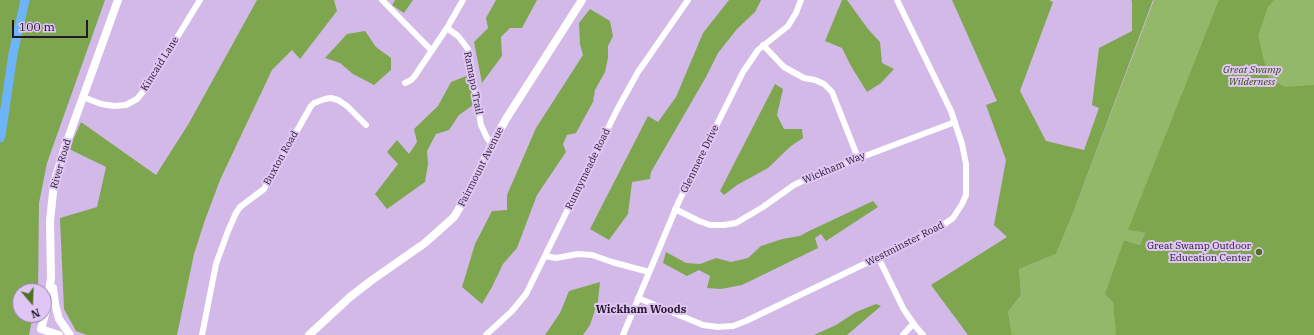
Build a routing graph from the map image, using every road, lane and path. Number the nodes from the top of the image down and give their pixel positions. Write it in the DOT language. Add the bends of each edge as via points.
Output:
graph roads {
  1 [pos="118,0"];
  2 [pos="200,0"];
  3 [pos="382,0"];
  4 [pos="463,0"];
  5 [pos="582,0"];
  6 [pos="688,0"];
  7 [pos="801,0"];
  8 [pos="898,0"];
  9 [pos="447,28"];
  10 [pos="763,45"];
  11 [pos="431,50"];
  12 [pos="405,83"];
  13 [pos="83,98"];
  14 [pos="955,122"];
  15 [pos="366,126"];
  16 [pos="492,144"];
  17 [pos="858,158"];
  18 [pos="675,209"];
  19 [pos="546,256"];
  20 [pos="878,257"];
  21 [pos="649,272"];
  22 [pos="51,278"];
  23 [pos="638,298"];
  24 [pos="914,324"];
  25 [pos="40,332"];
  26 [pos="59,335"];
  27 [pos="70,335"];
  28 [pos="202,335"];
  29 [pos="309,335"];
  30 [pos="486,335"];
  31 [pos="623,335"];
  32 [pos="903,335"];
  33 [pos="923,335"];
  1 -- 13 [label="main road, River Road"];
  2 -- 13 [label="street, Kincaid Lane" via="137,99 126,105 114,106"];
  3 -- 11 [label="street"];
  4 -- 9 [label="street"];
  5 -- 16 [label="main road, Fairmount Avenue" via="512,108"];
  6 -- 19 [label="street, Runnymeade Road" via="638,72 618,108"];
  7 -- 10 [label="street, Glenmere Drive" via="788,26"];
  8 -- 14 [label="street, Westminster Road"];
  9 -- 11 [label="street"];
  9 -- 16 [label="street, Ramapo Trail" via="458,36 468,49 481,125"];
  10 -- 17 [label="street" via="784,67 804,78 824,84 832,92"];
  10 -- 18 [label="street, Glenmere Drive" via="742,72"];
  11 -- 12 [label="street" via="414,77"];
  13 -- 22 [label="main road, River Road" via="54,183 50,221"];
  14 -- 17 [label="street, Wickham Way"];
  14 -- 20 [label="street, Westminster Road" via="966,164 966,195 962,204 947,223"];
  15 -- 28 [label="street, Buxton Road" via="338,100 325,98 311,106 264,189 236,213 216,264"];
  16 -- 29 [label="main road, Fairmount Avenue" via="454,217 426,243 350,297"];
  17 -- 18 [label="street, Wickham Way" via="800,182 736,222 710,225"];
  18 -- 21 [label="street, Glenmere Drive"];
  19 -- 21 [label="street" via="556,258 578,254 592,255"];
  19 -- 30 [label="street, Runnymeade Road" via="526,294"];
  20 -- 23 [label="street, Westminster Road" via="733,326 703,325"];
  20 -- 24 [label="street" via="902,306"];
  21 -- 23 [label="street, Glenmere Drive"];
  22 -- 25 [label="main road, River Road"];
  22 -- 27 [label="main road" via="59,319"];
  23 -- 31 [label="street, Glenmere Drive"];
  24 -- 32 [label="street"];
  24 -- 33 [label="street"];
  25 -- 26 [label="main road"];
}
